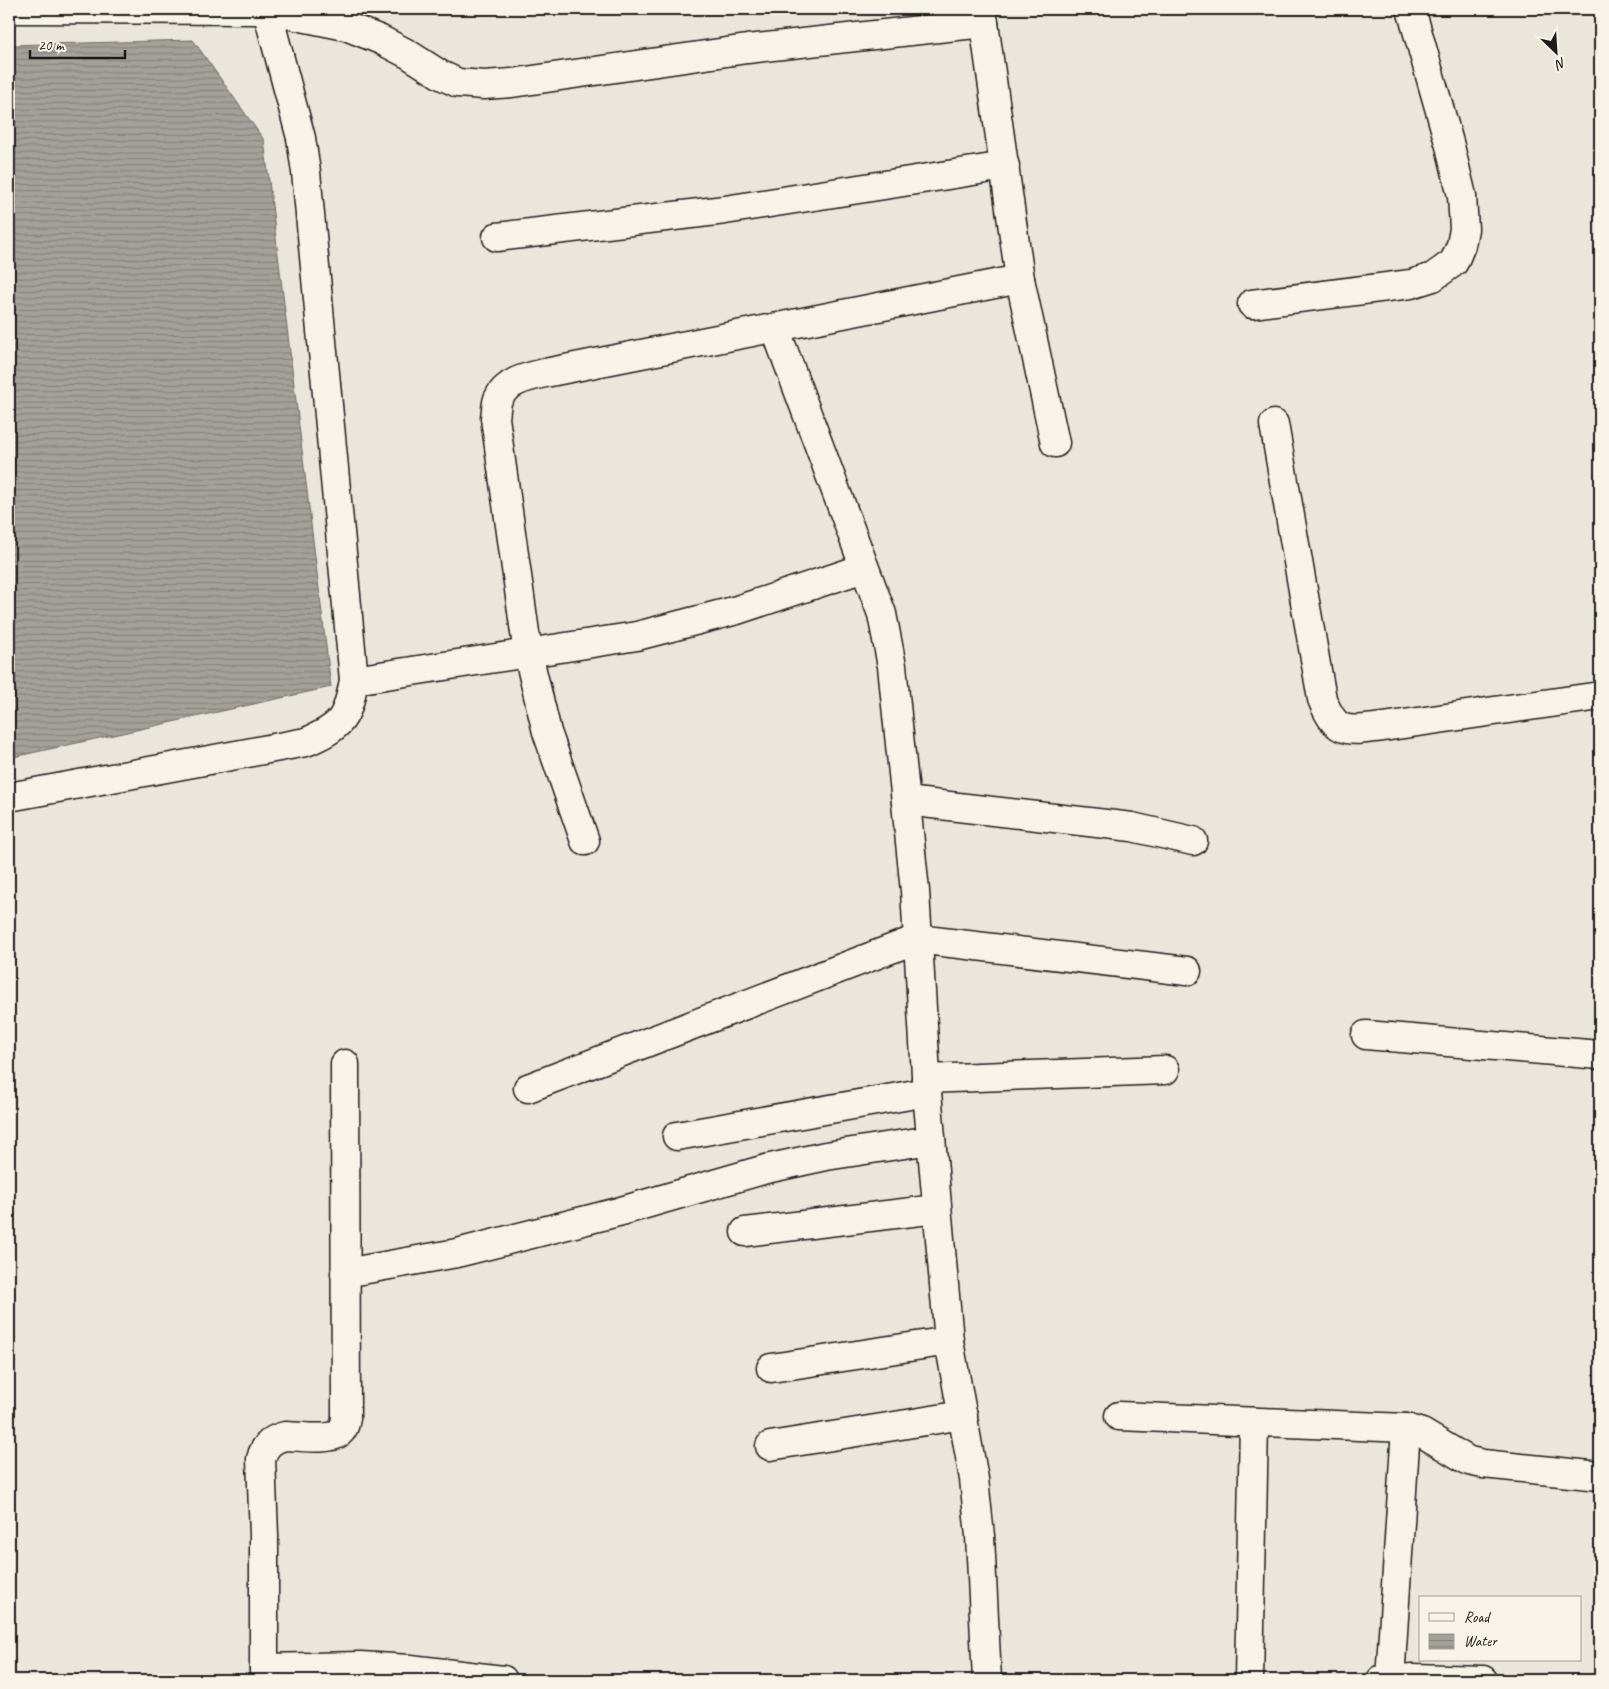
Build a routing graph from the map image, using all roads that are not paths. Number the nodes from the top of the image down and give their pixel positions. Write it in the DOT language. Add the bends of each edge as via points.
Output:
graph roads {
  1 [pos="9,9"];
  2 [pos="1411,9"];
  3 [pos="267,10"];
  4 [pos="983,16"];
  5 [pos="1005,166"];
  6 [pos="497,237"];
  7 [pos="1020,279"];
  8 [pos="1252,304"];
  9 [pos="775,328"];
  10 [pos="1274,424"];
  11 [pos="1055,443"];
  12 [pos="864,568"];
  13 [pos="528,654"];
  14 [pos="354,680"];
  15 [pos="1600,696"];
  16 [pos="9,797"];
  17 [pos="906,801"];
  18 [pos="585,841"];
  19 [pos="1193,841"];
  20 [pos="917,939"];
  21 [pos="1187,971"];
  22 [pos="1366,1035"];
  23 [pos="1600,1054"];
  24 [pos="345,1064"];
  25 [pos="1165,1070"];
  26 [pos="927,1086"];
  27 [pos="528,1088"];
  28 [pos="677,1136"];
  29 [pos="931,1140"];
  30 [pos="937,1209"];
  31 [pos="745,1232"];
  32 [pos="345,1273"];
  33 [pos="949,1341"];
  34 [pos="771,1368"];
  35 [pos="963,1415"];
  36 [pos="1119,1416"];
  37 [pos="1254,1422"];
  38 [pos="1406,1428"];
  39 [pos="770,1446"];
  40 [pos="1600,1476"];
  41 [pos="264,1674"];
  42 [pos="503,1680"];
  43 [pos="987,1680"];
  44 [pos="1249,1680"];
  45 [pos="1381,1680"];
  46 [pos="1390,1680"];
  47 [pos="1483,1680"];
  1 -- 3 [label="street"];
  2 -- 8 [label="street" via="1462,196 1464,229 1454,262 1433,277 1412,284"];
  3 -- 4 [label="street" via="346,26 381,40 458,83 484,85"];
  3 -- 14 [label="street" via="301,138 306,172"];
  4 -- 5 [label="street"];
  5 -- 6 [label="street" via="725,210"];
  5 -- 7 [label="street"];
  7 -- 9 [label="street"];
  7 -- 11 [label="street"];
  9 -- 12 [label="street"];
  9 -- 13 [label="street" via="519,379 506,388 498,399 495,418"];
  10 -- 15 [label="street" via="1322,699 1340,728 1383,727"];
  12 -- 13 [label="street" via="687,624 637,636"];
  12 -- 17 [label="street" via="882,614 892,666"];
  13 -- 14 [label="street"];
  13 -- 18 [label="street" via="548,732"];
  14 -- 16 [label="street" via="350,705 341,722 306,742"];
  17 -- 19 [label="street" via="1132,827"];
  17 -- 20 [label="street"];
  20 -- 21 [label="street"];
  20 -- 26 [label="street"];
  20 -- 27 [label="street"];
  22 -- 23 [label="street"];
  24 -- 32 [label="street"];
  25 -- 26 [label="street"];
  26 -- 28 [label="street"];
  26 -- 29 [label="street"];
  29 -- 30 [label="street"];
  29 -- 32 [label="street" via="784,1165 457,1253"];
  30 -- 31 [label="street"];
  30 -- 33 [label="street"];
  32 -- 41 [label="street" via="345,1426 330,1437 278,1437 267,1446 261,1459"];
  33 -- 34 [label="street"];
  33 -- 35 [label="street"];
  35 -- 39 [label="street"];
  35 -- 43 [label="street" via="980,1536"];
  36 -- 37 [label="street"];
  37 -- 38 [label="street"];
  37 -- 44 [label="street"];
  38 -- 40 [label="street" via="1422,1433 1469,1461"];
  38 -- 46 [label="street"];
  41 -- 42 [label="street" via="360,1666"];
  45 -- 46 [label="street"];
  46 -- 47 [label="street"];
}
